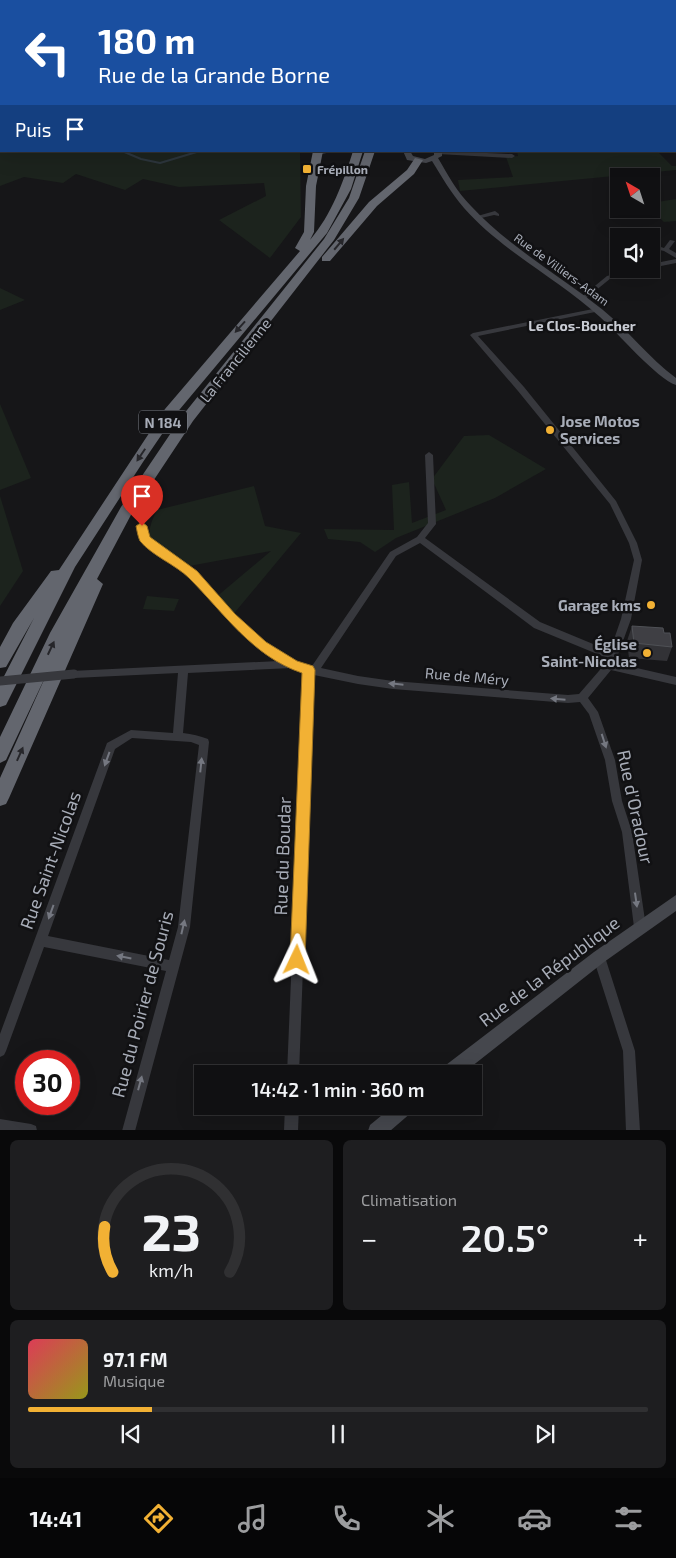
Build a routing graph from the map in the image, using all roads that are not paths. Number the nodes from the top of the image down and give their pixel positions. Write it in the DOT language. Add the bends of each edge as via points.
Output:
graph roads {
  1 [pos="318,152"];
  2 [pos="364,153"];
  3 [pos="406,153"];
  4 [pos="512,156"];
  5 [pos="438,157"];
  6 [pos="422,161"];
  7 [pos="497,215"];
  8 [pos="477,218"];
  9 [pos="672,241"];
  10 [pos="660,248"];
  11 [pos="666,250"];
  12 [pos="676,256"];
  13 [pos="676,262"];
  14 [pos="660,265"];
  15 [pos="610,277"];
  16 [pos="292,289"];
  17 [pos="273,291"];
  18 [pos="582,299"];
  19 [pos="598,310"];
  20 [pos="676,382"];
  21 [pos="428,455"];
  22 [pos="142,526"];
  23 [pos="420,539"];
  24 [pos="69,565"];
  25 [pos="96,568"];
  26 [pos="612,656"];
  27 [pos="0,662"];
  28 [pos="292,664"];
  29 [pos="609,666"];
  30 [pos="184,670"];
  31 [pos="311,670"];
  32 [pos="0,681"];
  33 [pos="676,681"];
  34 [pos="582,698"];
  35 [pos="0,700"];
  36 [pos="178,737"];
  37 [pos="0,755"];
  38 [pos="0,798"];
  39 [pos="676,902"];
  40 [pos="640,927"];
  41 [pos="41,941"];
  42 [pos="600,957"];
  43 [pos="172,966"];
  44 [pos="0,1051"];
  45 [pos="293,1065"];
  46 [pos="460,1065"];
  47 [pos="292,1115"];
  48 [pos="395,1115"];
  49 [pos="0,1126"];
  50 [pos="31,1130"];
  51 [pos="128,1130"];
  52 [pos="291,1130"];
  53 [pos="376,1130"];
  54 [pos="633,1130"];
  1 -- 17 [label="highway" via="311,186 309,232 278,277"];
  2 -- 16 [label="highway, La Francilienne / N 184" via="349,206 329,240"];
  2 -- 17 [label="highway, La Francilienne / N 184" via="323,231"];
  3 -- 6 [label="street"];
  4 -- 5 [label="street"];
  5 -- 6 [label="street"];
  5 -- 8 [label="street, Rue de Villiers-Adam"];
  16 -- 6 [label="highway, one-way" via="323,263 373,204"];
  7 -- 8 [label="street"];
  8 -- 18 [label="street, Rue de Villiers-Adam" via="517,253"];
  9 -- 11 [label="street"];
  10 -- 11 [label="street"];
  11 -- 12 [label="street"];
  13 -- 14 [label="street"];
  15 -- 18 [label="street"];
  16 -- 25 [label="highway, La Francilienne / N 184" via="177,434 126,511"];
  17 -- 24 [label="highway, La Francilienne / N 184, one-way" via="170,412"];
  18 -- 19 [label="street, Rue de Villiers-Adam"];
  19 -- 20 [label="street, Rue de Villiers-Adam" via="658,370"];
  19 -- 26 [label="street" via="473,335 586,467 613,504 633,543 638,560 626,619"];
  21 -- 23 [label="street" via="432,524"];
  22 -- 28 [label="street" via="145,539 192,574 262,646"];
  23 -- 26 [label="street" via="538,625"];
  23 -- 31 [label="street" via="393,554"];
  24 -- 27 [label="highway" via="58,571 19,627"];
  24 -- 35 [label="highway, La Francilienne / N 184"];
  37 -- 25 [label="highway, La Francilienne / N 184, one-way" via="58,633"];
  38 -- 25 [label="highway, one-way" via="98,578"];
  26 -- 29 [label="street"];
  28 -- 30 [label="street"];
  28 -- 31 [label="street, Rue de Méry"];
  29 -- 33 [label="street"];
  29 -- 34 [label="street"];
  30 -- 32 [label="street, bridge" via="74,674"];
  30 -- 36 [label="street"];
  34 -- 31 [label="street, Rue de Méry, one-way" via="568,700 372,682"];
  31 -- 45 [label="street, Rue du Boudar"];
  34 -- 40 [label="street, Rue d'Oradour, one-way" via="593,712 610,760 617,801 627,832"];
  36 -- 41 [label="street, Rue Saint-Nicolas, one-way" via="131,734 111,746"];
  43 -- 36 [label="street, Rue du Poirier de Souris, one-way" via="184,927 204,742"];
  39 -- 40 [label="street, Rue de la République"];
  40 -- 42 [label="street, Rue de la République"];
  43 -- 41 [label="street, one-way"];
  41 -- 44 [label="street, Rue Saint-Nicolas"];
  42 -- 46 [label="street, Rue de la République"];
  42 -- 54 [label="street" via="629,1051"];
  51 -- 43 [label="street, Rue du Poirier de Souris, one-way"];
  47 -- 52 [label="street"];
  48 -- 53 [label="street"];
  49 -- 50 [label="street"];
}
